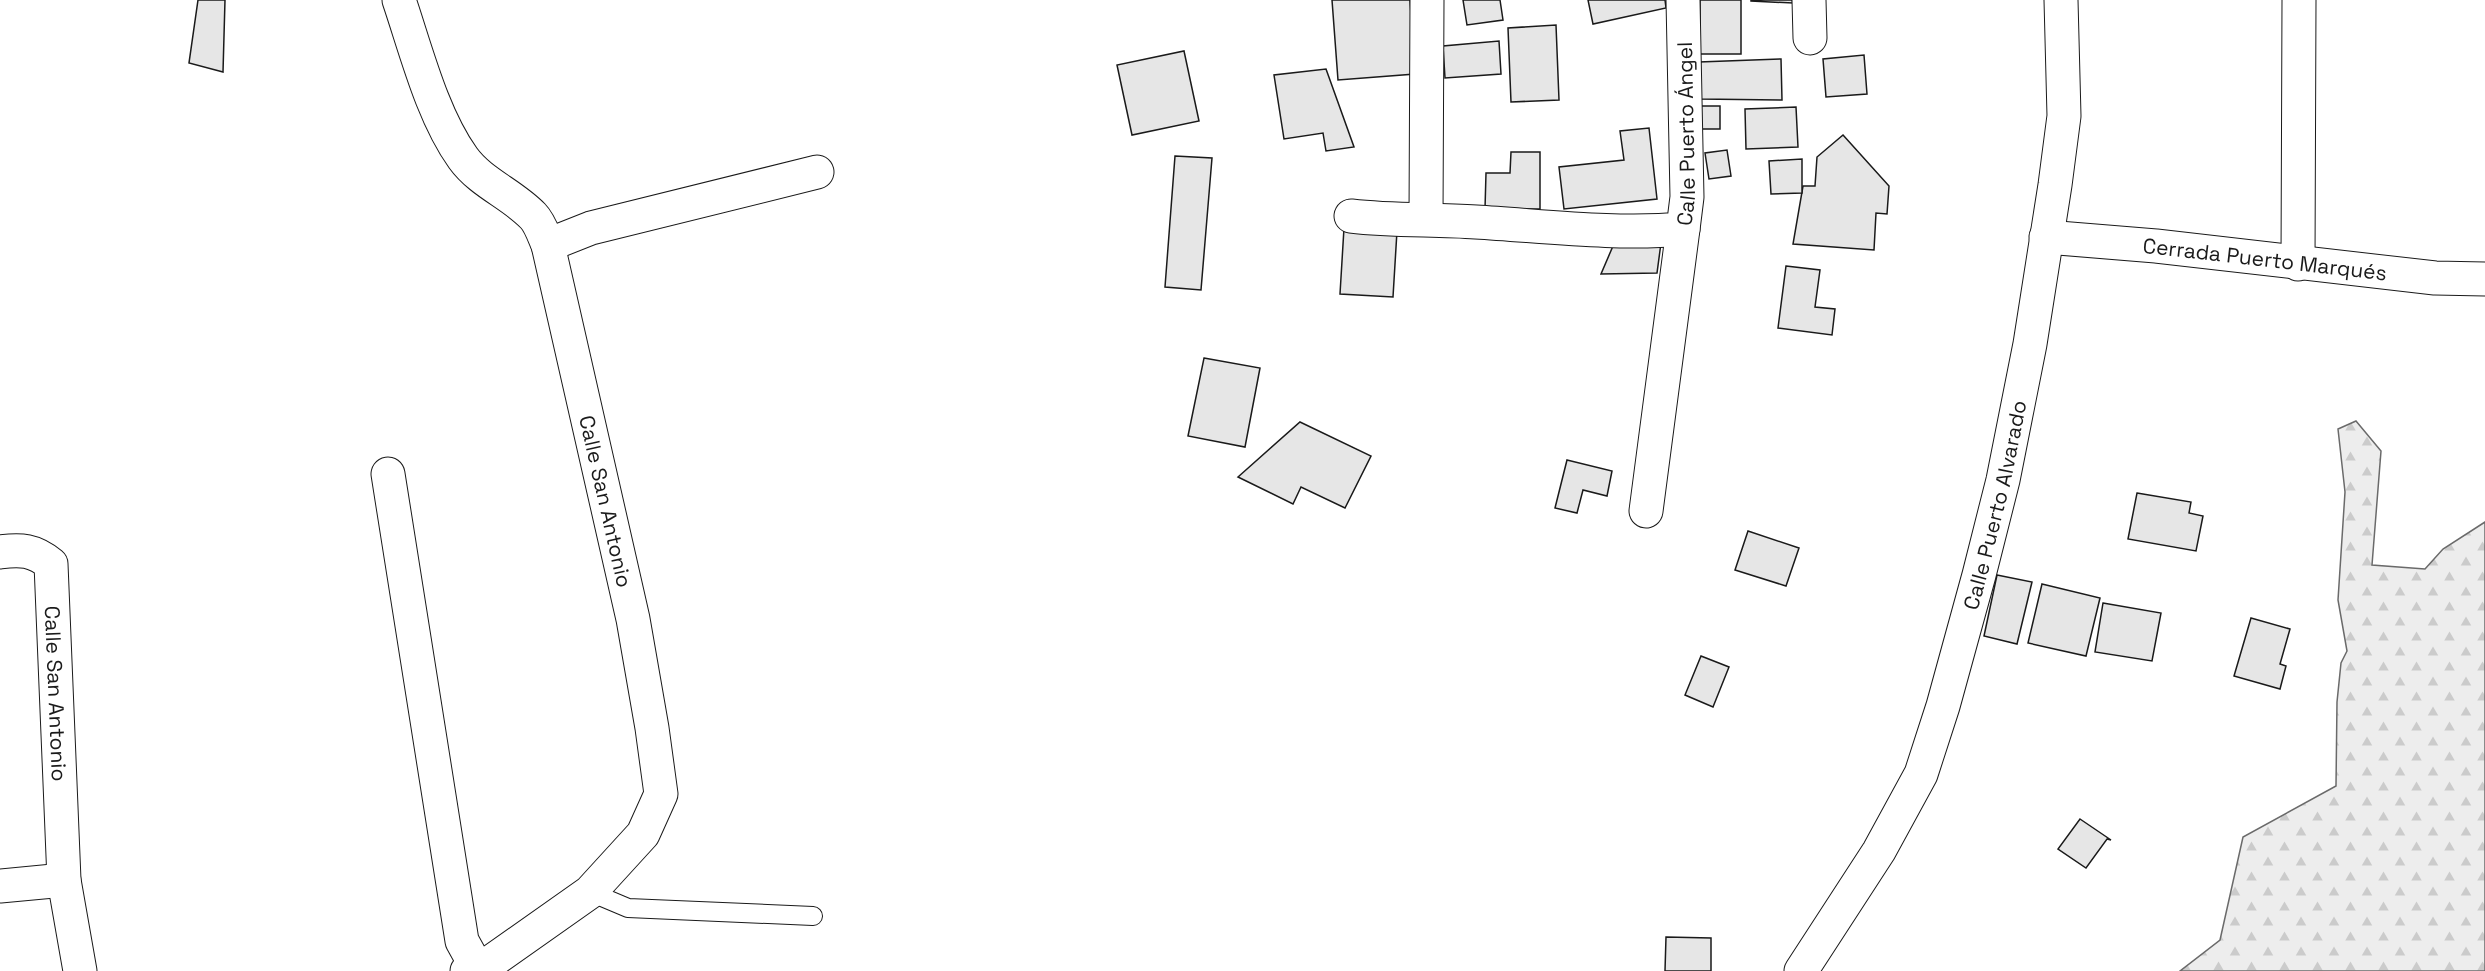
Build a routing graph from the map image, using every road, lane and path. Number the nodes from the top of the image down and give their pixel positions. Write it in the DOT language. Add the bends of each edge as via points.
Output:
graph roads {
  1 [pos="399,0"];
  2 [pos="1427,0"];
  3 [pos="1683,0"];
  4 [pos="1809,0"];
  5 [pos="2061,0"];
  6 [pos="2299,0"];
  7 [pos="1810,38"];
  8 [pos="817,172"];
  9 [pos="1351,216"];
  10 [pos="1426,218"];
  11 [pos="1683,229"];
  12 [pos="2046,237"];
  13 [pos="548,245"];
  14 [pos="2298,264"];
  15 [pos="2485,279"];
  16 [pos="388,474"];
  17 [pos="1646,510"];
  18 [pos="0,552"];
  19 [pos="64,880"];
  20 [pos="0,886"];
  21 [pos="590,892"];
  22 [pos="813,916"];
  23 [pos="80,971"];
  24 [pos="468,971"];
  25 [pos="478,971"];
  26 [pos="1801,971"];
  1 -- 13 [label="street, Calle San Antonio" via="430,90 463,159 535,217"];
  2 -- 10 [label="street"];
  3 -- 11 [label="street, Calle Puerto Ángel" via="1688,197"];
  4 -- 7 [label="street"];
  5 -- 12 [label="street, Calle Puerto Alvarado" via="2064,116"];
  6 -- 14 [label="street"];
  8 -- 13 [label="street" via="591,228"];
  9 -- 10 [label="street, Calle Puerto Ángel" via="1385,220"];
  10 -- 11 [label="street, Calle Puerto Ángel" via="1646,232"];
  11 -- 17 [label="street"];
  12 -- 14 [label="street, Cerrada Puerto Marqués"];
  12 -- 26 [label="street, Calle Puerto Alvarado" via="2003,480 1921,774 1879,851"];
  13 -- 21 [label="street, Calle San Antonio" via="633,619 661,794 643,834"];
  14 -- 15 [label="street, Cerrada Puerto Marqués"];
  16 -- 25 [label="street" via="462,941"];
  18 -- 19 [label="street, Calle San Antonio" via="21,549 38,553 51,564"];
  19 -- 20 [label="street"];
  19 -- 23 [label="street, Calle San Antonio"];
  21 -- 22 [label="lane" via="628,908"];
  21 -- 25 [label="street, Calle San Antonio"];
  24 -- 25 [label="street, Calle San Antonio"];
}
